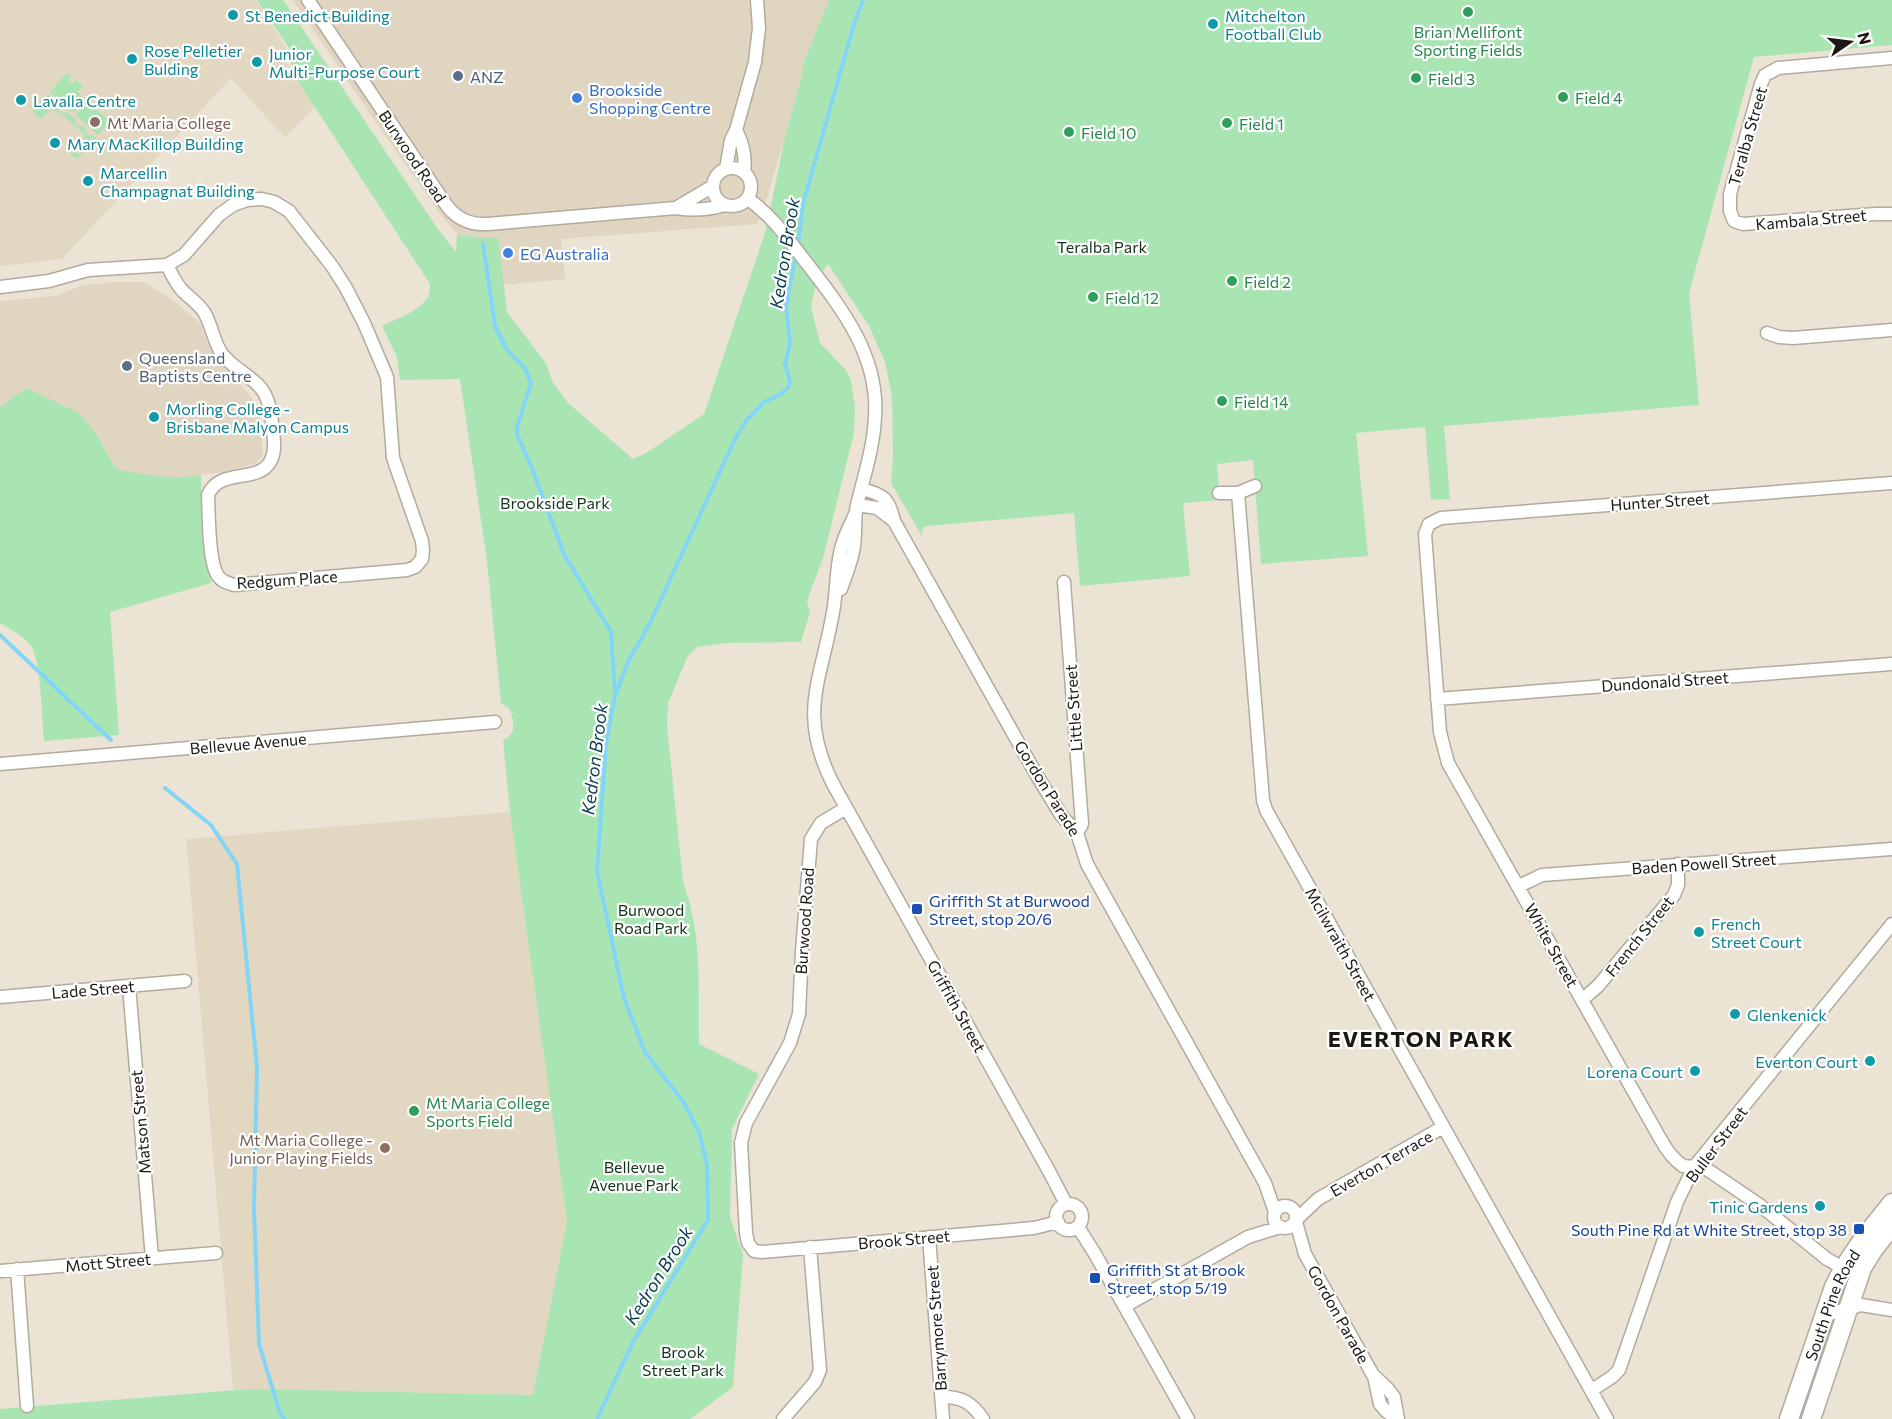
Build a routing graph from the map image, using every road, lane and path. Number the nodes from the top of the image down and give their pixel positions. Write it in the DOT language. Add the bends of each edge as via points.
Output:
graph roads {
  1 [pos="308,0"];
  2 [pos="757,0"];
  3 [pos="1892,58"];
  4 [pos="736,130"];
  5 [pos="726,169"];
  6 [pos="744,172"];
  7 [pos="713,186"];
  8 [pos="748,199"];
  9 [pos="725,205"];
  10 [pos="676,208"];
  11 [pos="1892,214"];
  12 [pos="1733,218"];
  13 [pos="167,265"];
  14 [pos="0,287"];
  15 [pos="1892,330"];
  16 [pos="1767,333"];
  17 [pos="1892,483"];
  18 [pos="1254,486"];
  19 [pos="861,489"];
  20 [pos="1219,493"];
  21 [pos="1238,493"];
  22 [pos="857,509"];
  23 [pos="894,521"];
  24 [pos="1429,524"];
  25 [pos="1064,582"];
  26 [pos="1892,664"];
  27 [pos="1437,699"];
  28 [pos="495,722"];
  29 [pos="0,764"];
  30 [pos="846,808"];
  31 [pos="1077,833"];
  32 [pos="1892,849"];
  33 [pos="1678,864"];
  34 [pos="1519,886"];
  35 [pos="1892,924"];
  36 [pos="186,981"];
  37 [pos="129,986"];
  38 [pos="0,997"];
  39 [pos="1582,1000"];
  40 [pos="1443,1127"];
  41 [pos="1694,1167"];
  42 [pos="1265,1183"];
  43 [pos="1318,1199"];
  44 [pos="1892,1203"];
  45 [pos="1066,1204"];
  46 [pos="1288,1206"];
  47 [pos="1296,1220"];
  48 [pos="1278,1221"];
  49 [pos="1058,1222"];
  50 [pos="1892,1226"];
  51 [pos="1078,1227"];
  52 [pos="929,1238"];
  53 [pos="810,1247"];
  54 [pos="750,1248"];
  55 [pos="216,1253"];
  56 [pos="1305,1254"];
  57 [pos="152,1258"];
  58 [pos="1842,1268"];
  59 [pos="17,1269"];
  60 [pos="0,1270"];
  61 [pos="1125,1306"];
  62 [pos="1848,1308"];
  63 [pos="1892,1310"];
  64 [pos="1822,1316"];
  65 [pos="1592,1390"];
  66 [pos="942,1397"];
  67 [pos="27,1406"];
  68 [pos="783,1419"];
  69 [pos="943,1419"];
  70 [pos="983,1419"];
  71 [pos="1188,1419"];
  72 [pos="1398,1419"];
  73 [pos="1607,1419"];
  74 [pos="1788,1419"];
  75 [pos="1811,1419"];
  1 -- 10 [label="street, Burwood Road" via="447,206 462,219 488,224"];
  2 -- 4 [label="street" via="755,63"];
  3 -- 12 [label="street, Teralba Street" via="1778,68 1765,75 1730,194"];
  4 -- 5 [label="street"];
  4 -- 6 [label="street" via="746,163"];
  5 -- 6 [label="street"];
  5 -- 7 [label="street"];
  6 -- 8 [label="street" via="751,182"];
  7 -- 9 [label="street" via="716,198"];
  7 -- 10 [label="street"];
  8 -- 9 [label="street" via="737,206"];
  8 -- 19 [label="street" via="770,217 828,290 863,347 876,408"];
  9 -- 10 [label="street, Burwood Road" via="693,211"];
  11 -- 12 [label="street, Kambala Street" via="1748,225"];
  13 -- 13 [label="street, Redgum Place" via="184,255 219,214 233,205 262,199 290,211 346,288 387,377 393,458 422,541 422,559 416,567 234,585 216,574 208,495 211,488 226,478 266,468 274,450 271,413 264,393 227,360 203,311 181,289"];
  13 -- 14 [label="street" via="88,270 50,282"];
  15 -- 16 [label="street" via="1793,338"];
  17 -- 24 [label="street, Hunter Street" via="1440,518"];
  18 -- 21 [label="street"];
  19 -- 22 [label="street"];
  19 -- 23 [label="street, Gordon Parade" via="887,499"];
  20 -- 21 [label="street"];
  21 -- 40 [label="street, Mcilwraith Street" via="1266,810"];
  22 -- 23 [label="street" via="877,508"];
  22 -- 30 [label="street" via="854,545 834,607 816,687 814,726 826,771"];
  23 -- 31 [label="street, Gordon Parade" via="1036,774"];
  24 -- 27 [label="street, White Street" via="1425,540"];
  25 -- 31 [label="street, Little Street" via="1082,824"];
  26 -- 27 [label="street, Dundonald Street"];
  27 -- 34 [label="street, White Street" via="1448,763"];
  28 -- 29 [label="street, Bellevue Avenue"];
  30 -- 45 [label="street, Griffith Street"];
  30 -- 54 [label="street, Burwood Road" via="821,823 811,839 799,1014 790,1043 742,1134 743,1203"];
  31 -- 42 [label="street, Gordon Parade" via="1090,870"];
  32 -- 33 [label="street, Baden Powell Street"];
  33 -- 34 [label="street, Baden Powell Street" via="1542,875"];
  33 -- 39 [label="street, French Street" via="1674,895 1598,987"];
  34 -- 39 [label="street, White Street"];
  35 -- 41 [label="street, Buller Street"];
  36 -- 37 [label="street, Lade Street"];
  37 -- 38 [label="street, Lade Street"];
  37 -- 57 [label="street, Matson Street"];
  39 -- 41 [label="street, White Street" via="1671,1157 1683,1166"];
  40 -- 43 [label="street, Everton Terrace"];
  40 -- 65 [label="street, Mcilwraith Street"];
  41 -- 58 [label="street, White Street" via="1705,1168 1761,1206"];
  41 -- 65 [label="street, Buller Street" via="1677,1202 1619,1370"];
  42 -- 46 [label="street, Gordon Parade"];
  42 -- 48 [label="street, Gordon Parade"];
  43 -- 46 [label="street, Everton Terrace"];
  43 -- 47 [label="street, Everton Terrace"];
  44 -- 58 [label="highway, South Pine Road"];
  45 -- 49 [label="street" via="1058,1211"];
  45 -- 51 [label="street" via="1081,1210"];
  46 -- 47 [label="street" via="1295,1211"];
  46 -- 48 [label="street" via="1280,1207"];
  47 -- 48 [label="street" via="1290,1227"];
  47 -- 56 [label="street, Gordon Parade"];
  48 -- 56 [label="street, Gordon Parade"];
  48 -- 61 [label="street"];
  49 -- 51 [label="street" via="1067,1229"];
  49 -- 52 [label="street, Brook Street" via="1034,1228"];
  50 -- 62 [label="highway, South Pine Road" via="1866,1260"];
  51 -- 61 [label="street"];
  52 -- 53 [label="street, Brook Street"];
  52 -- 66 [label="street, Barrymore Street"];
  53 -- 54 [label="street, Brook Street" via="762,1252"];
  53 -- 68 [label="street" via="820,1370 815,1382"];
  55 -- 57 [label="street, Mott Street"];
  56 -- 72 [label="street, Gordon Parade" via="1374,1375 1380,1404"];
  57 -- 59 [label="street, Mott Street"];
  58 -- 64 [label="highway, South Pine Road"];
  59 -- 60 [label="street, Mott Street"];
  59 -- 67 [label="street"];
  61 -- 71 [label="street"];
  62 -- 63 [label="street" via="1865,1305"];
  62 -- 64 [label="street"];
  62 -- 75 [label="highway, South Pine Road"];
  64 -- 74 [label="highway, South Pine Road"];
  65 -- 73 [label="street, Mcilwraith Street"];
  66 -- 69 [label="street, Barrymore Street"];
  66 -- 70 [label="street" via="963,1399"];
}
